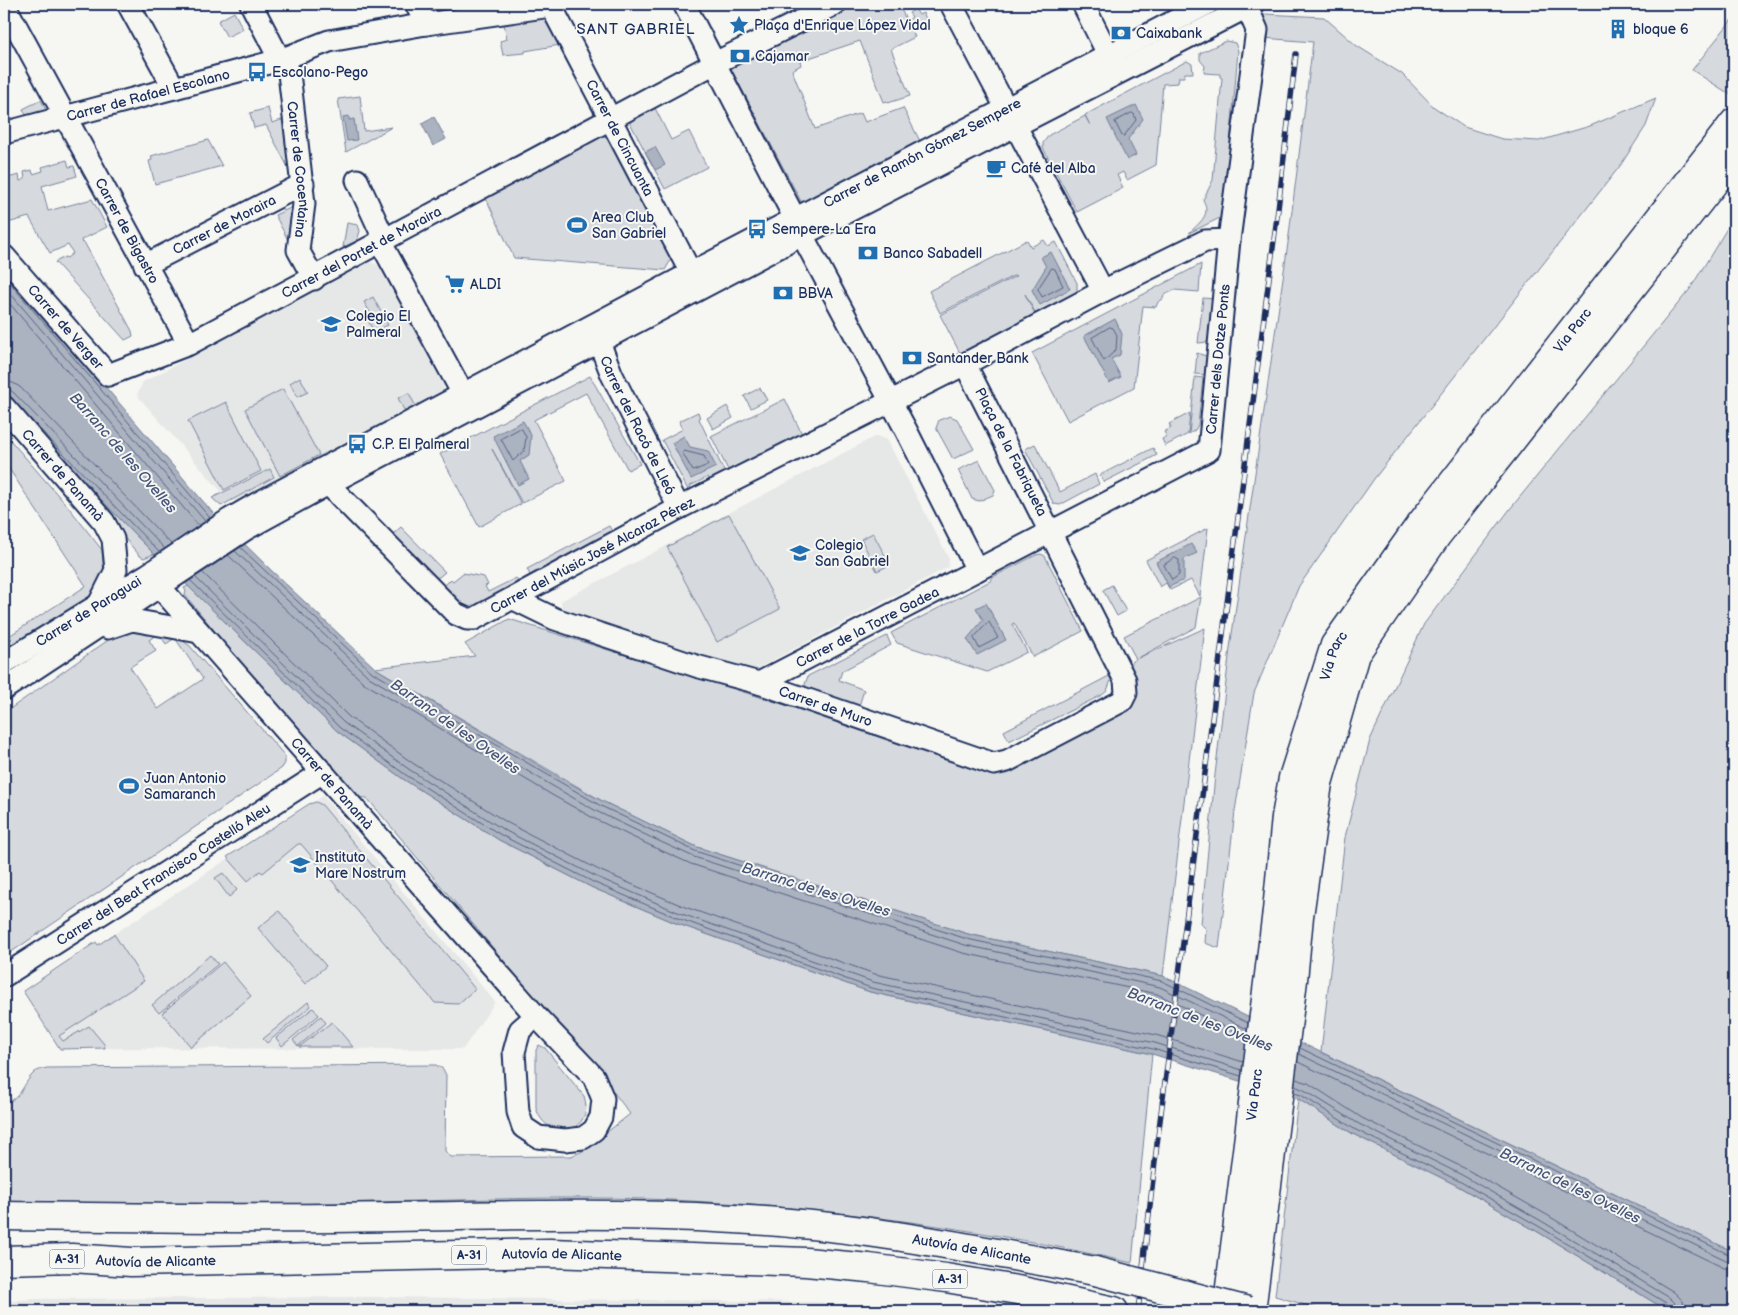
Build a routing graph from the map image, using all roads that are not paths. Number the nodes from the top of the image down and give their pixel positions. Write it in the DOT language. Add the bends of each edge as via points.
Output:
graph roads {
  1 [pos="4,4"];
  2 [pos="251,4"];
  3 [pos="416,4"];
  4 [pos="552,4"];
  5 [pos="684,4"];
  6 [pos="951,4"];
  7 [pos="1083,4"];
  8 [pos="1207,4"];
  9 [pos="131,5"];
  10 [pos="1245,5"];
  11 [pos="824,6"];
  12 [pos="426,24"];
  13 [pos="1110,59"];
  14 [pos="280,60"];
  15 [pos="715,63"];
  16 [pos="174,88"];
  17 [pos="1045,111"];
  18 [pos="65,117"];
  19 [pos="1011,118"];
  20 [pos="611,120"];
  21 [pos="1734,123"];
  22 [pos="4,133"];
  23 [pos="1734,158"];
  24 [pos="357,180"];
  25 [pos="303,184"];
  26 [pos="799,227"];
  27 [pos="1229,240"];
  28 [pos="383,242"];
  29 [pos="4,256"];
  30 [pos="145,265"];
  31 [pos="691,273"];
  32 [pos="314,279"];
  33 [pos="1103,291"];
  34 [pos="604,319"];
  35 [pos="599,342"];
  36 [pos="189,344"];
  37 [pos="965,364"];
  38 [pos="108,375"];
  39 [pos="463,394"];
  40 [pos="891,401"];
  41 [pos="4,407"];
  42 [pos="460,416"];
  43 [pos="328,484"];
  44 [pos="256,504"];
  45 [pos="679,508"];
  46 [pos="236,525"];
  47 [pos="1051,532"];
  48 [pos="977,570"];
  49 [pos="153,581"];
  50 [pos="514,599"];
  51 [pos="98,604"];
  52 [pos="200,632"];
  53 [pos="84,636"];
  54 [pos="4,664"];
  55 [pos="759,683"];
  56 [pos="4,689"];
  57 [pos="323,772"];
  58 [pos="4,976"];
  59 [pos="1281,976"];
  60 [pos="536,1016"];
  61 [pos="1254,1192"];
  62 [pos="4,1216"];
  63 [pos="331,1218"];
  64 [pos="4,1235"];
  65 [pos="4,1260"];
  66 [pos="131,1262"];
  67 [pos="4,1278"];
  68 [pos="1103,1308"];
  69 [pos="1227,1311"];
  70 [pos="1250,1311"];
  1 -- 18 [label="street, Carrer de Bigastro"];
  2 -- 14 [label="street, Carrer de Cocentaina"];
  3 -- 12 [label="street"];
  4 -- 12 [label="street, Carrer de Rafael Escolano"];
  4 -- 20 [label="street, Carrer de Cincuanta"];
  5 -- 15 [label="street"];
  6 -- 19 [label="street"];
  7 -- 13 [label="street"];
  8 -- 13 [label="street, Carrer de Ramón Gómez Sempere"];
  9 -- 16 [label="street"];
  10 -- 17 [label="street, Carrer de Ramón Gómez Sempere"];
  10 -- 27 [label="street, Carrer dels Dotze Ponts" via="1257,30"];
  11 -- 15 [label="street"];
  12 -- 14 [label="street, Carrer de Rafael Escolano" via="329,41"];
  13 -- 17 [label="street, Carrer de Ramón Gómez Sempere" via="1111,68 1047,101"];
  13 -- 19 [label="street, Carrer de Ramón Gómez Sempere"];
  14 -- 16 [label="street, Carrer de Rafael Escolano"];
  14 -- 25 [label="street, Carrer de Cocentaina" via="289,73"];
  15 -- 20 [label="street, Carrer del Portet de Moraira"];
  15 -- 26 [label="street"];
  16 -- 18 [label="street, Carrer de Rafael Escolano"];
  17 -- 19 [label="street, Carrer de Ramón Gómez Sempere"];
  18 -- 22 [label="street, Carrer de Rafael Escolano"];
  18 -- 30 [label="street, Carrer de Bigastro"];
  19 -- 26 [label="street, Carrer de Ramón Gómez Sempere"];
  19 -- 33 [label="street"];
  20 -- 28 [label="street, Carrer del Portet de Moraira"];
  20 -- 31 [label="street, Carrer de Cincuanta"];
  21 -- 59 [label="main road, Via Parc" via="1420,525 1335,645 1293,778 1286,817"];
  23 -- 59 [label="main road, Via Parc" via="1437,535 1355,654 1318,783 1299,916"];
  24 -- 28 [label="street"];
  25 -- 30 [label="street, Carrer de Moraira"];
  25 -- 32 [label="street, Carrer de Cocentaina" via="304,204 298,250"];
  26 -- 31 [label="street, Carrer de Ramón Gómez Sempere"];
  26 -- 35 [label="street, Carrer de Ramón Gómez Sempere"];
  26 -- 40 [label="street"];
  27 -- 33 [label="street" via="1204,241"];
  27 -- 47 [label="street, Carrer dels Dotze Ponts" via="1210,450"];
  28 -- 32 [label="street, Carrer del Portet de Moraira"];
  28 -- 39 [label="street"];
  29 -- 38 [label="street, Carrer de Verger"];
  30 -- 36 [label="street, Carrer de Bigastro"];
  31 -- 34 [label="street, Carrer de Ramón Gómez Sempere"];
  32 -- 36 [label="street, Carrer del Portet de Moraira"];
  33 -- 37 [label="street"];
  34 -- 35 [label="street"];
  34 -- 39 [label="street, Carrer de Ramón Gómez Sempere"];
  35 -- 42 [label="street, Carrer de Ramón Gómez Sempere"];
  35 -- 45 [label="street, Carrer del Racó de Lleó" via="612,375"];
  36 -- 38 [label="street, Carrer del Portet de Moraira"];
  37 -- 40 [label="street"];
  37 -- 47 [label="street, Plaça de la Fabriqueta"];
  39 -- 42 [label="street"];
  39 -- 44 [label="street, Carrer de Ramón Gómez Sempere"];
  40 -- 45 [label="street, Carrer del Músic José Alcaraz Pérez"];
  40 -- 48 [label="street"];
  41 -- 51 [label="street, Carrer de Panamà" via="104,522 113,539 116,570"];
  42 -- 43 [label="street, Carrer de Ramón Gómez Sempere"];
  43 -- 44 [label="street, Carrer de Ramón Gómez Sempere" via="318,482 304,486 273,504"];
  43 -- 46 [label="street, Carrer de Ramón Gómez Sempere"];
  43 -- 50 [label="street, Carrer del Músic José Alcaraz Pérez" via="456,614 474,619"];
  44 -- 46 [label="street, Carrer de Ramón Gómez Sempere"];
  45 -- 50 [label="street, Carrer del Músic José Alcaraz Pérez"];
  46 -- 49 [label="street, Carrer de Ramón Gómez Sempere"];
  47 -- 48 [label="street, Plaça de la Fabriqueta"];
  47 -- 55 [label="street, Carrer de Muro" via="1126,680 1126,693 1122,701 1007,761 994,764"];
  48 -- 55 [label="street, Carrer de la Torre Gadea"];
  49 -- 51 [label="street, Carrer de Paraguai"];
  49 -- 52 [label="street, Carrer de Panamà"];
  49 -- 53 [label="street, Carrer de Paraguai"];
  50 -- 55 [label="street, Carrer de Muro" via="555,619 696,666"];
  51 -- 54 [label="street, Carrer de Paraguai"];
  52 -- 53 [label="street, Carrer de Paraguai" via="132,620"];
  52 -- 57 [label="street, Carrer de Panamà"];
  53 -- 56 [label="street, Carrer de Paraguai"];
  57 -- 58 [label="street, Carrer del Beat Francisco Castelló Aleu"];
  57 -- 60 [label="street, Carrer de Panamà"];
  59 -- 61 [label="main road, Via Parc"];
  60 -- 60 [label="street, Carrer de Panamà" via="520,1030 514,1052 518,1112 523,1127 538,1137 583,1138 594,1130 601,1118 603,1098 594,1077"];
  61 -- 69 [label="main road, Via Parc"];
  61 -- 70 [label="main road, Via Parc"];
  62 -- 63 [label="main road"];
  63 -- 64 [label="main road, A-31" via="213,1228"];
  63 -- 70 [label="main road, Autovía de Alicante / A-31, bridge" via="551,1214 682,1217 811,1225 936,1242 1094,1271"];
  65 -- 66 [label="main road, Autovía de Alicante / A-31" via="72,1258"];
  66 -- 67 [label="main road" via="90,1275"];
  66 -- 68 [label="main road, Autovía de Alicante / A-31" via="550,1253 806,1262 946,1278"];
}
